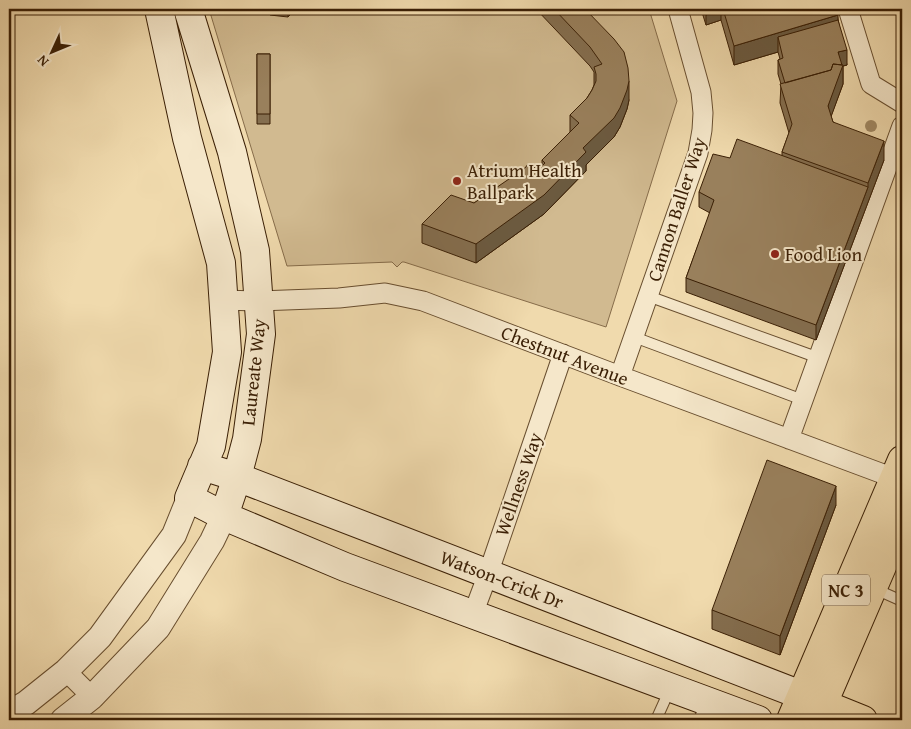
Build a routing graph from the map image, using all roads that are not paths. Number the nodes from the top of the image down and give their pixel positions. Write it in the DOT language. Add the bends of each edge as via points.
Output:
graph roads {
  1 [pos="159,9"];
  2 [pos="188,9"];
  3 [pos="678,9"];
  4 [pos="848,9"];
  5 [pos="902,103"];
  6 [pos="902,126"];
  7 [pos="648,296"];
  8 [pos="224,300"];
  9 [pos="259,301"];
  10 [pos="634,337"];
  11 [pos="563,354"];
  12 [pos="819,358"];
  13 [pos="620,376"];
  14 [pos="803,400"];
  15 [pos="789,438"];
  16 [pos="202,466"];
  17 [pos="898,469"];
  18 [pos="237,477"];
  19 [pos="189,498"];
  20 [pos="224,516"];
  21 [pos="902,520"];
  22 [pos="488,574"];
  23 [pos="873,588"];
  24 [pos="902,601"];
  25 [pos="473,614"];
  26 [pos="66,671"];
  27 [pos="670,688"];
  28 [pos="92,697"];
  29 [pos="814,707"];
  30 [pos="703,711"];
  31 [pos="9,713"];
  32 [pos="63,720"];
  33 [pos="656,720"];
  34 [pos="758,720"];
  35 [pos="790,720"];
  36 [pos="863,720"];
  1 -- 8 [label="main road, Laureate Way" via="187,138 221,263"];
  2 -- 9 [label="main road, Laureate Way" via="232,152 255,251"];
  3 -- 7 [label="street, Cannon Baller Way" via="701,92 702,130 698,153"];
  4 -- 5 [label="street" via="870,84"];
  6 -- 12 [label="street"];
  7 -- 10 [label="street, Cannon Baller Way"];
  7 -- 12 [label="lane"];
  8 -- 9 [label="street, Chestnut Avenue"];
  8 -- 16 [label="main road, Laureate Way" via="227,352 210,446"];
  9 -- 11 [label="street, Chestnut Avenue" via="385,294 423,301"];
  9 -- 18 [label="main road, Laureate Way" via="261,334 246,439"];
  10 -- 13 [label="street, Cannon Baller Way"];
  10 -- 14 [label="lane"];
  11 -- 13 [label="street, Chestnut Avenue"];
  11 -- 22 [label="street, Wellness Way"];
  12 -- 14 [label="street"];
  13 -- 15 [label="street, Chestnut Avenue"];
  14 -- 15 [label="street"];
  15 -- 17 [label="street, Chestnut Avenue"];
  16 -- 18 [label="main road, Watson-Crick Dr"];
  16 -- 19 [label="main road, Laureate Way"];
  17 -- 29 [label="main road, NC 3"];
  18 -- 20 [label="main road, Laureate Way"];
  18 -- 22 [label="main road, Watson-Crick Dr"];
  19 -- 20 [label="main road"];
  19 -- 26 [label="street, Laureate Way" via="174,535 100,637"];
  20 -- 25 [label="main road" via="346,567"];
  20 -- 28 [label="street, Laureate Way" via="158,628"];
  21 -- 23 [label="main road, NC 3"];
  22 -- 25 [label="street, Wellness Way"];
  22 -- 29 [label="main road, Watson-Crick Dr"];
  23 -- 24 [label="lane"];
  23 -- 29 [label="main road, NC 3"];
  25 -- 27 [label="main road"];
  26 -- 28 [label="street"];
  26 -- 31 [label="street, Laureate Way"];
  27 -- 30 [label="main road"];
  27 -- 33 [label="lane"];
  28 -- 32 [label="street, Laureate Way"];
  29 -- 35 [label="main road, NC 3"];
  29 -- 36 [label="main road"];
  30 -- 34 [label="main road"];
}
